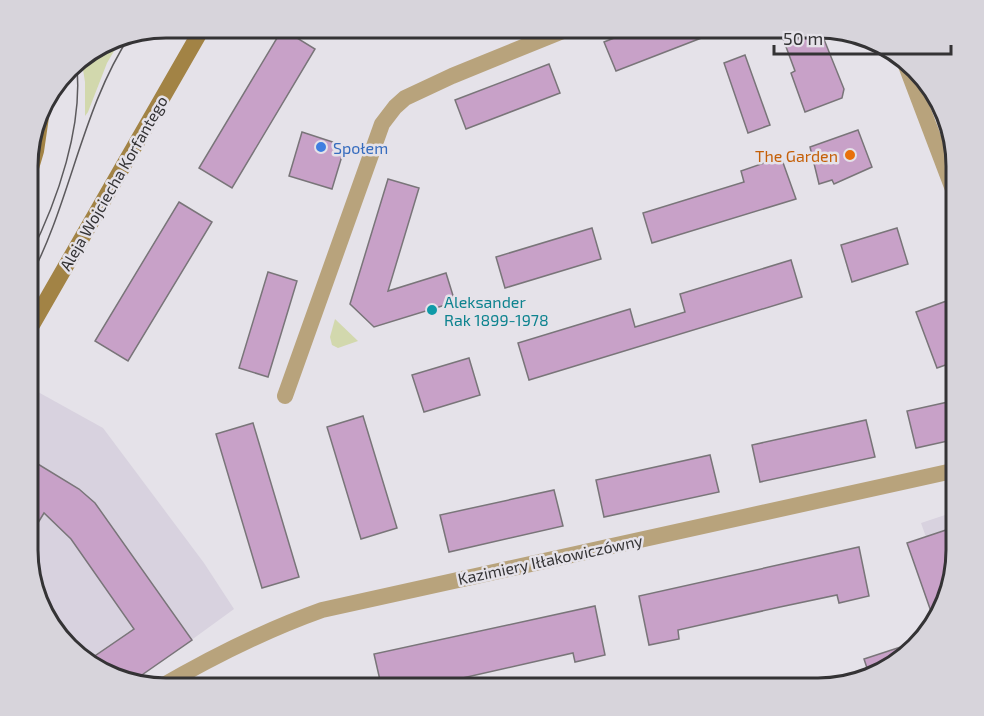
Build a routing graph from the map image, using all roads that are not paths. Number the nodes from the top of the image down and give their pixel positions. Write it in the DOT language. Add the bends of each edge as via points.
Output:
graph roads {
  1 [pos="197,38"];
  2 [pos="545,38"];
  3 [pos="910,76"];
  4 [pos="946,171"];
  5 [pos="38,315"];
  6 [pos="285,396"];
  7 [pos="946,472"];
  8 [pos="176,678"];
  1 -- 5 [label="main road, Aleja Wojciecha Korfantego"];
  2 -- 6 [label="street" via="405,98 382,124"];
  3 -- 4 [label="street"];
  7 -- 8 [label="street, Kazimiery Iłłakowiczówny" via="322,610 216,654"];
}
